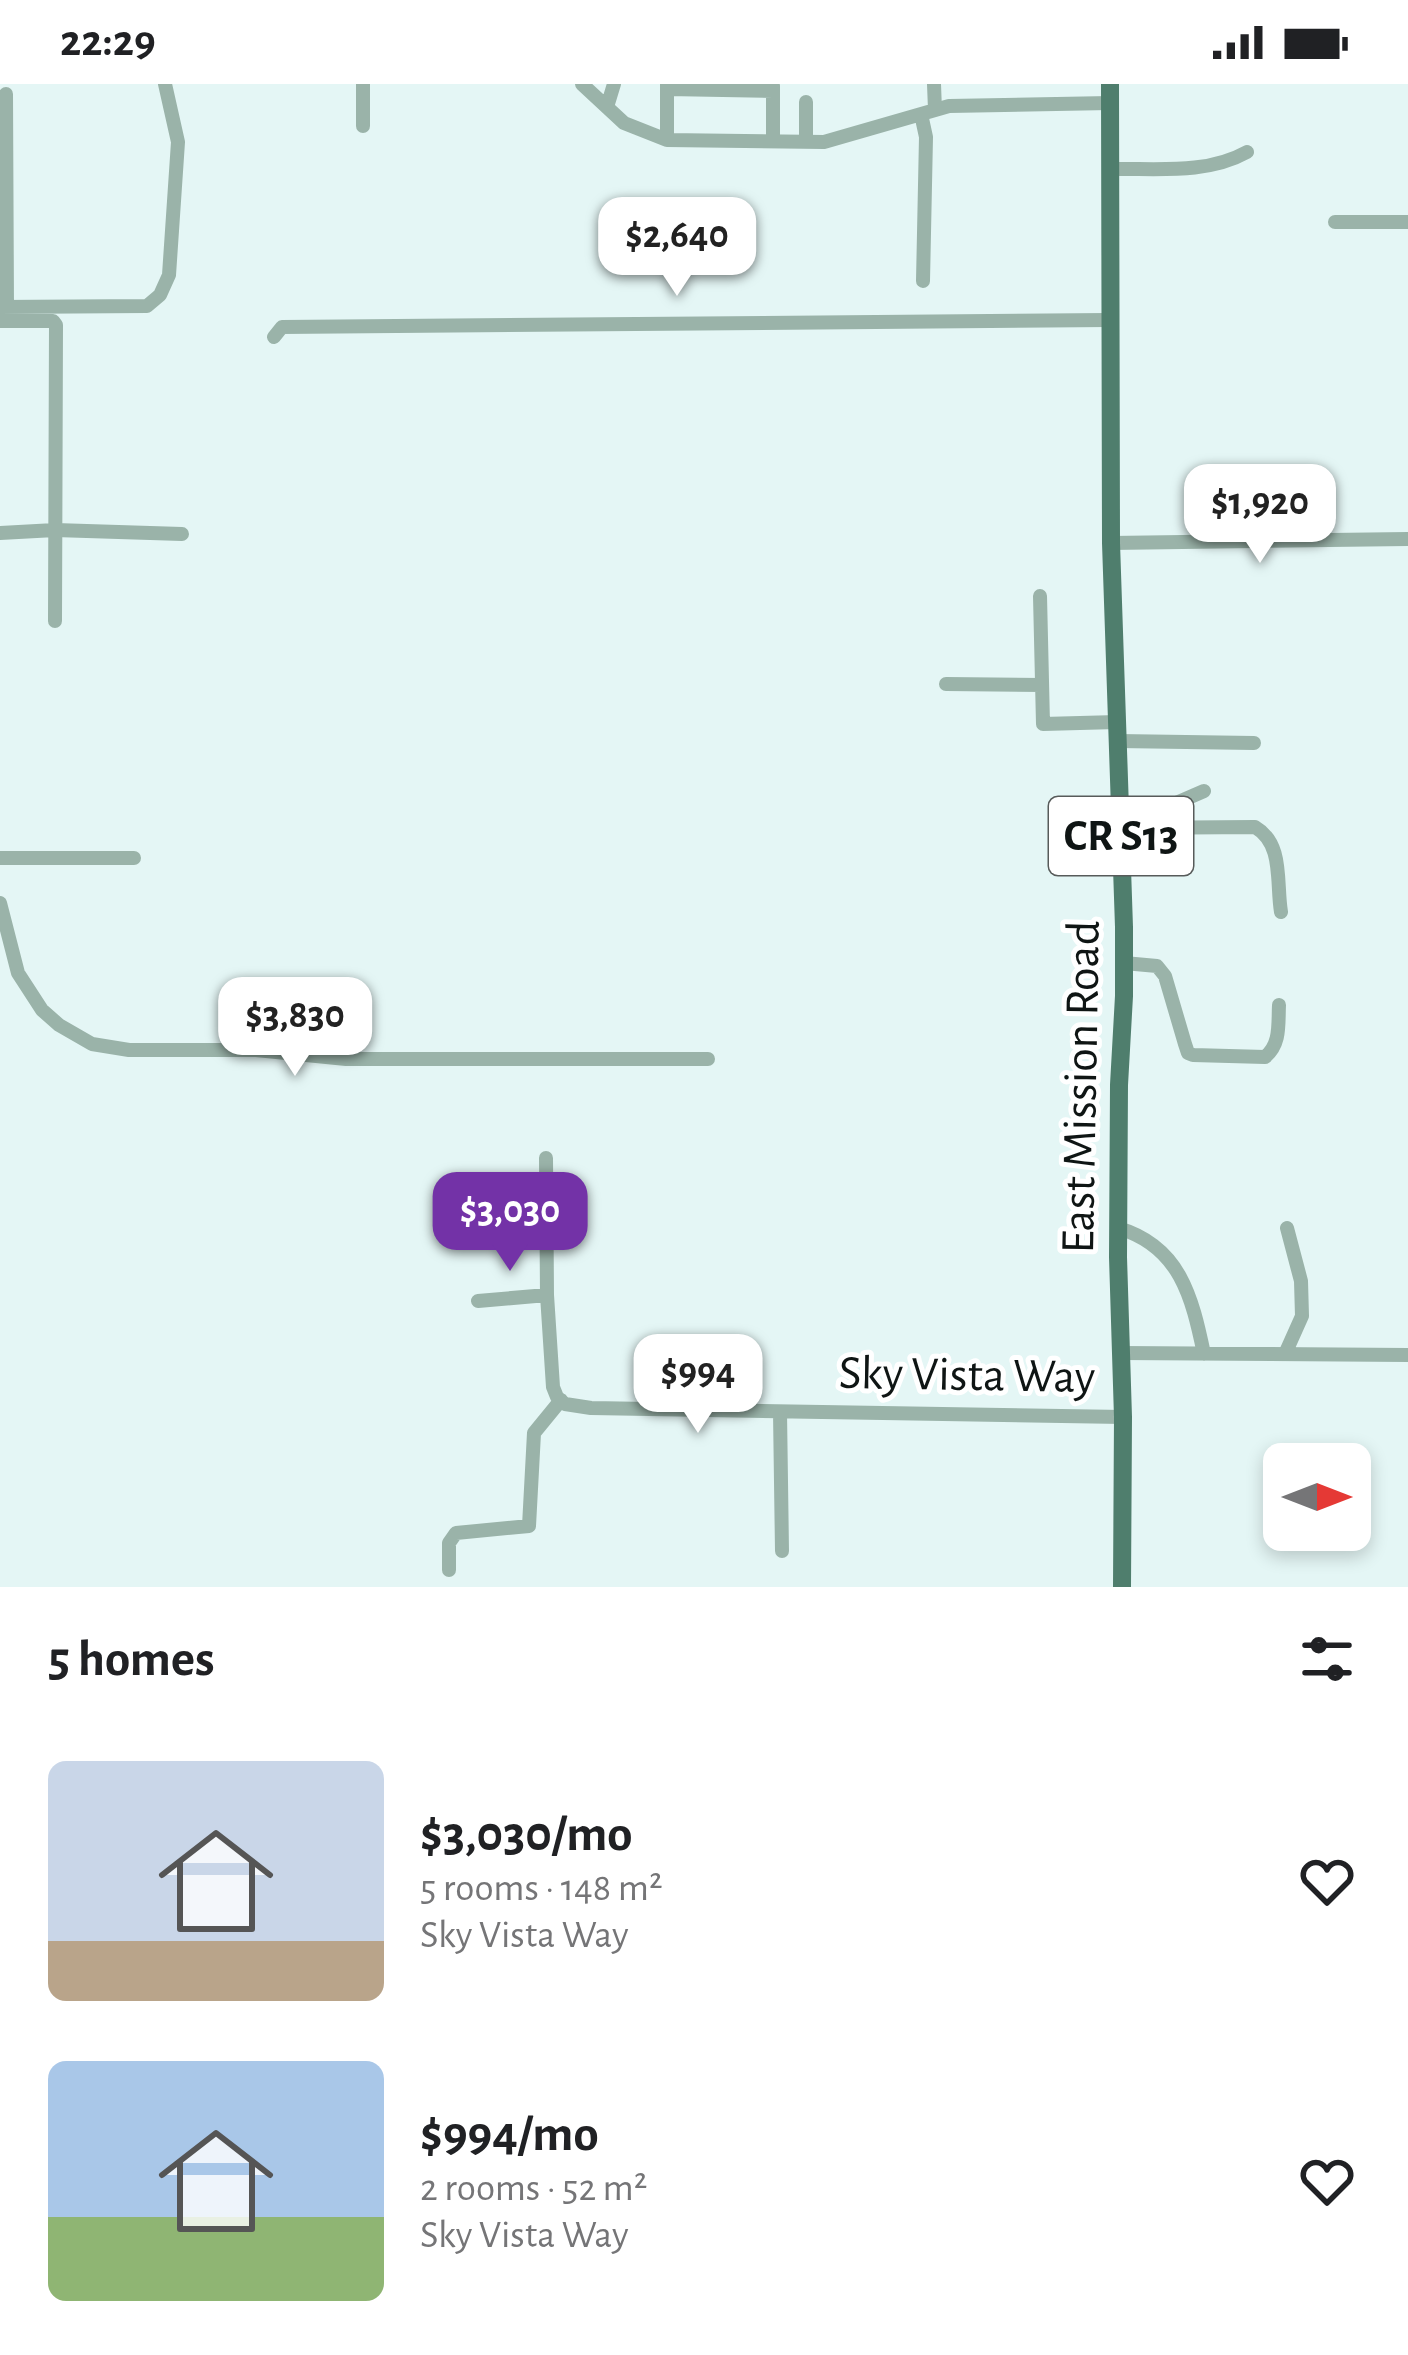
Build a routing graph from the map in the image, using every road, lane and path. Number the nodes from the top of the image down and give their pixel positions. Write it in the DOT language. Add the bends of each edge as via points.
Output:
graph roads {
  1 [pos="165,84"];
  2 [pos="363,84"];
  3 [pos="582,84"];
  4 [pos="614,84"];
  5 [pos="934,84"];
  6 [pos="993,84"];
  7 [pos="668,87"];
  8 [pos="773,87"];
  9 [pos="1110,93"];
  10 [pos="6,94"];
  11 [pos="806,102"];
  12 [pos="993,105"];
  13 [pos="607,107"];
  14 [pos="928,112"];
  15 [pos="363,125"];
  16 [pos="667,140"];
  17 [pos="773,141"];
  18 [pos="806,142"];
  19 [pos="1247,152"];
  20 [pos="1109,169"];
  21 [pos="1408,221"];
  22 [pos="1335,223"];
  23 [pos="923,281"];
  24 [pos="2,312"];
  25 [pos="1108,320"];
  26 [pos="274,337"];
  27 [pos="55,530"];
  28 [pos="0,532"];
  29 [pos="182,534"];
  30 [pos="1408,539"];
  31 [pos="1111,543"];
  32 [pos="1040,596"];
  33 [pos="55,621"];
  34 [pos="946,684"];
  35 [pos="1042,685"];
  36 [pos="1118,731"];
  37 [pos="1254,743"];
  38 [pos="1204,791"];
  39 [pos="1121,824"];
  40 [pos="0,858"];
  41 [pos="134,858"];
  42 [pos="0,903"];
  43 [pos="1281,912"];
  44 [pos="1124,963"];
  45 [pos="1279,1005"];
  46 [pos="709,1059"];
  47 [pos="547,1158"];
  48 [pos="1118,1228"];
  49 [pos="1287,1228"];
  50 [pos="547,1295"];
  51 [pos="478,1301"];
  52 [pos="1120,1353"];
  53 [pos="1204,1354"];
  54 [pos="1285,1354"];
  55 [pos="1408,1355"];
  56 [pos="561,1400"];
  57 [pos="780,1412"];
  58 [pos="1123,1417"];
  59 [pos="782,1551"];
  60 [pos="448,1570"];
  61 [pos="1122,1587"];
  1 -- 24 [label="street" via="178,142 169,275 160,296 147,306"];
  2 -- 15 [label="street"];
  3 -- 13 [label="street"];
  4 -- 13 [label="street"];
  5 -- 14 [label="street"];
  6 -- 12 [label="street"];
  7 -- 8 [label="street"];
  7 -- 16 [label="street"];
  8 -- 17 [label="street"];
  9 -- 12 [label="street"];
  9 -- 20 [label="main road, East Mission Road / CR S13"];
  10 -- 24 [label="street"];
  11 -- 18 [label="street"];
  12 -- 14 [label="street"];
  13 -- 16 [label="street"];
  14 -- 18 [label="street"];
  14 -- 23 [label="street"];
  16 -- 17 [label="street"];
  17 -- 18 [label="street"];
  19 -- 20 [label="street" via="1207,167"];
  20 -- 25 [label="main road, East Mission Road / CR S13"];
  21 -- 22 [label="street"];
  24 -- 27 [label="street" via="56,325"];
  25 -- 26 [label="street" via="282,327"];
  25 -- 31 [label="main road, East Mission Road / CR S13"];
  27 -- 28 [label="street"];
  27 -- 29 [label="street"];
  27 -- 33 [label="street"];
  30 -- 31 [label="street"];
  31 -- 36 [label="main road, East Mission Road / CR S13"];
  32 -- 35 [label="street"];
  34 -- 35 [label="street"];
  35 -- 36 [label="street" via="1043,724"];
  36 -- 37 [label="street"];
  36 -- 39 [label="main road, East Mission Road / CR S13"];
  38 -- 39 [label="street"];
  39 -- 43 [label="street" via="1255,827 1269,835 1276,854"];
  39 -- 44 [label="main road, East Mission Road / CR S13"];
  40 -- 41 [label="street"];
  42 -- 46 [label="street" via="18,973 42,1010 92,1044 346,1059"];
  44 -- 45 [label="street" via="1157,966 1165,976 1193,1055 1265,1057 1278,1038"];
  44 -- 48 [label="main road, East Mission Road / CR S13"];
  47 -- 50 [label="street"];
  48 -- 52 [label="main road, East Mission Road / CR S13"];
  48 -- 53 [label="street" via="1148,1241 1178,1272"];
  49 -- 54 [label="street" via="1302,1316"];
  50 -- 51 [label="street"];
  50 -- 56 [label="street" via="553,1387"];
  52 -- 53 [label="street"];
  52 -- 58 [label="main road, East Mission Road / CR S13"];
  53 -- 54 [label="street"];
  54 -- 55 [label="street"];
  56 -- 57 [label="street, Sky Vista Way" via="590,1408"];
  56 -- 60 [label="street" via="534,1433 529,1526 456,1533"];
  57 -- 58 [label="street, Sky Vista Way"];
  57 -- 59 [label="street"];
  58 -- 61 [label="main road, East Mission Road / CR S13"];
}
